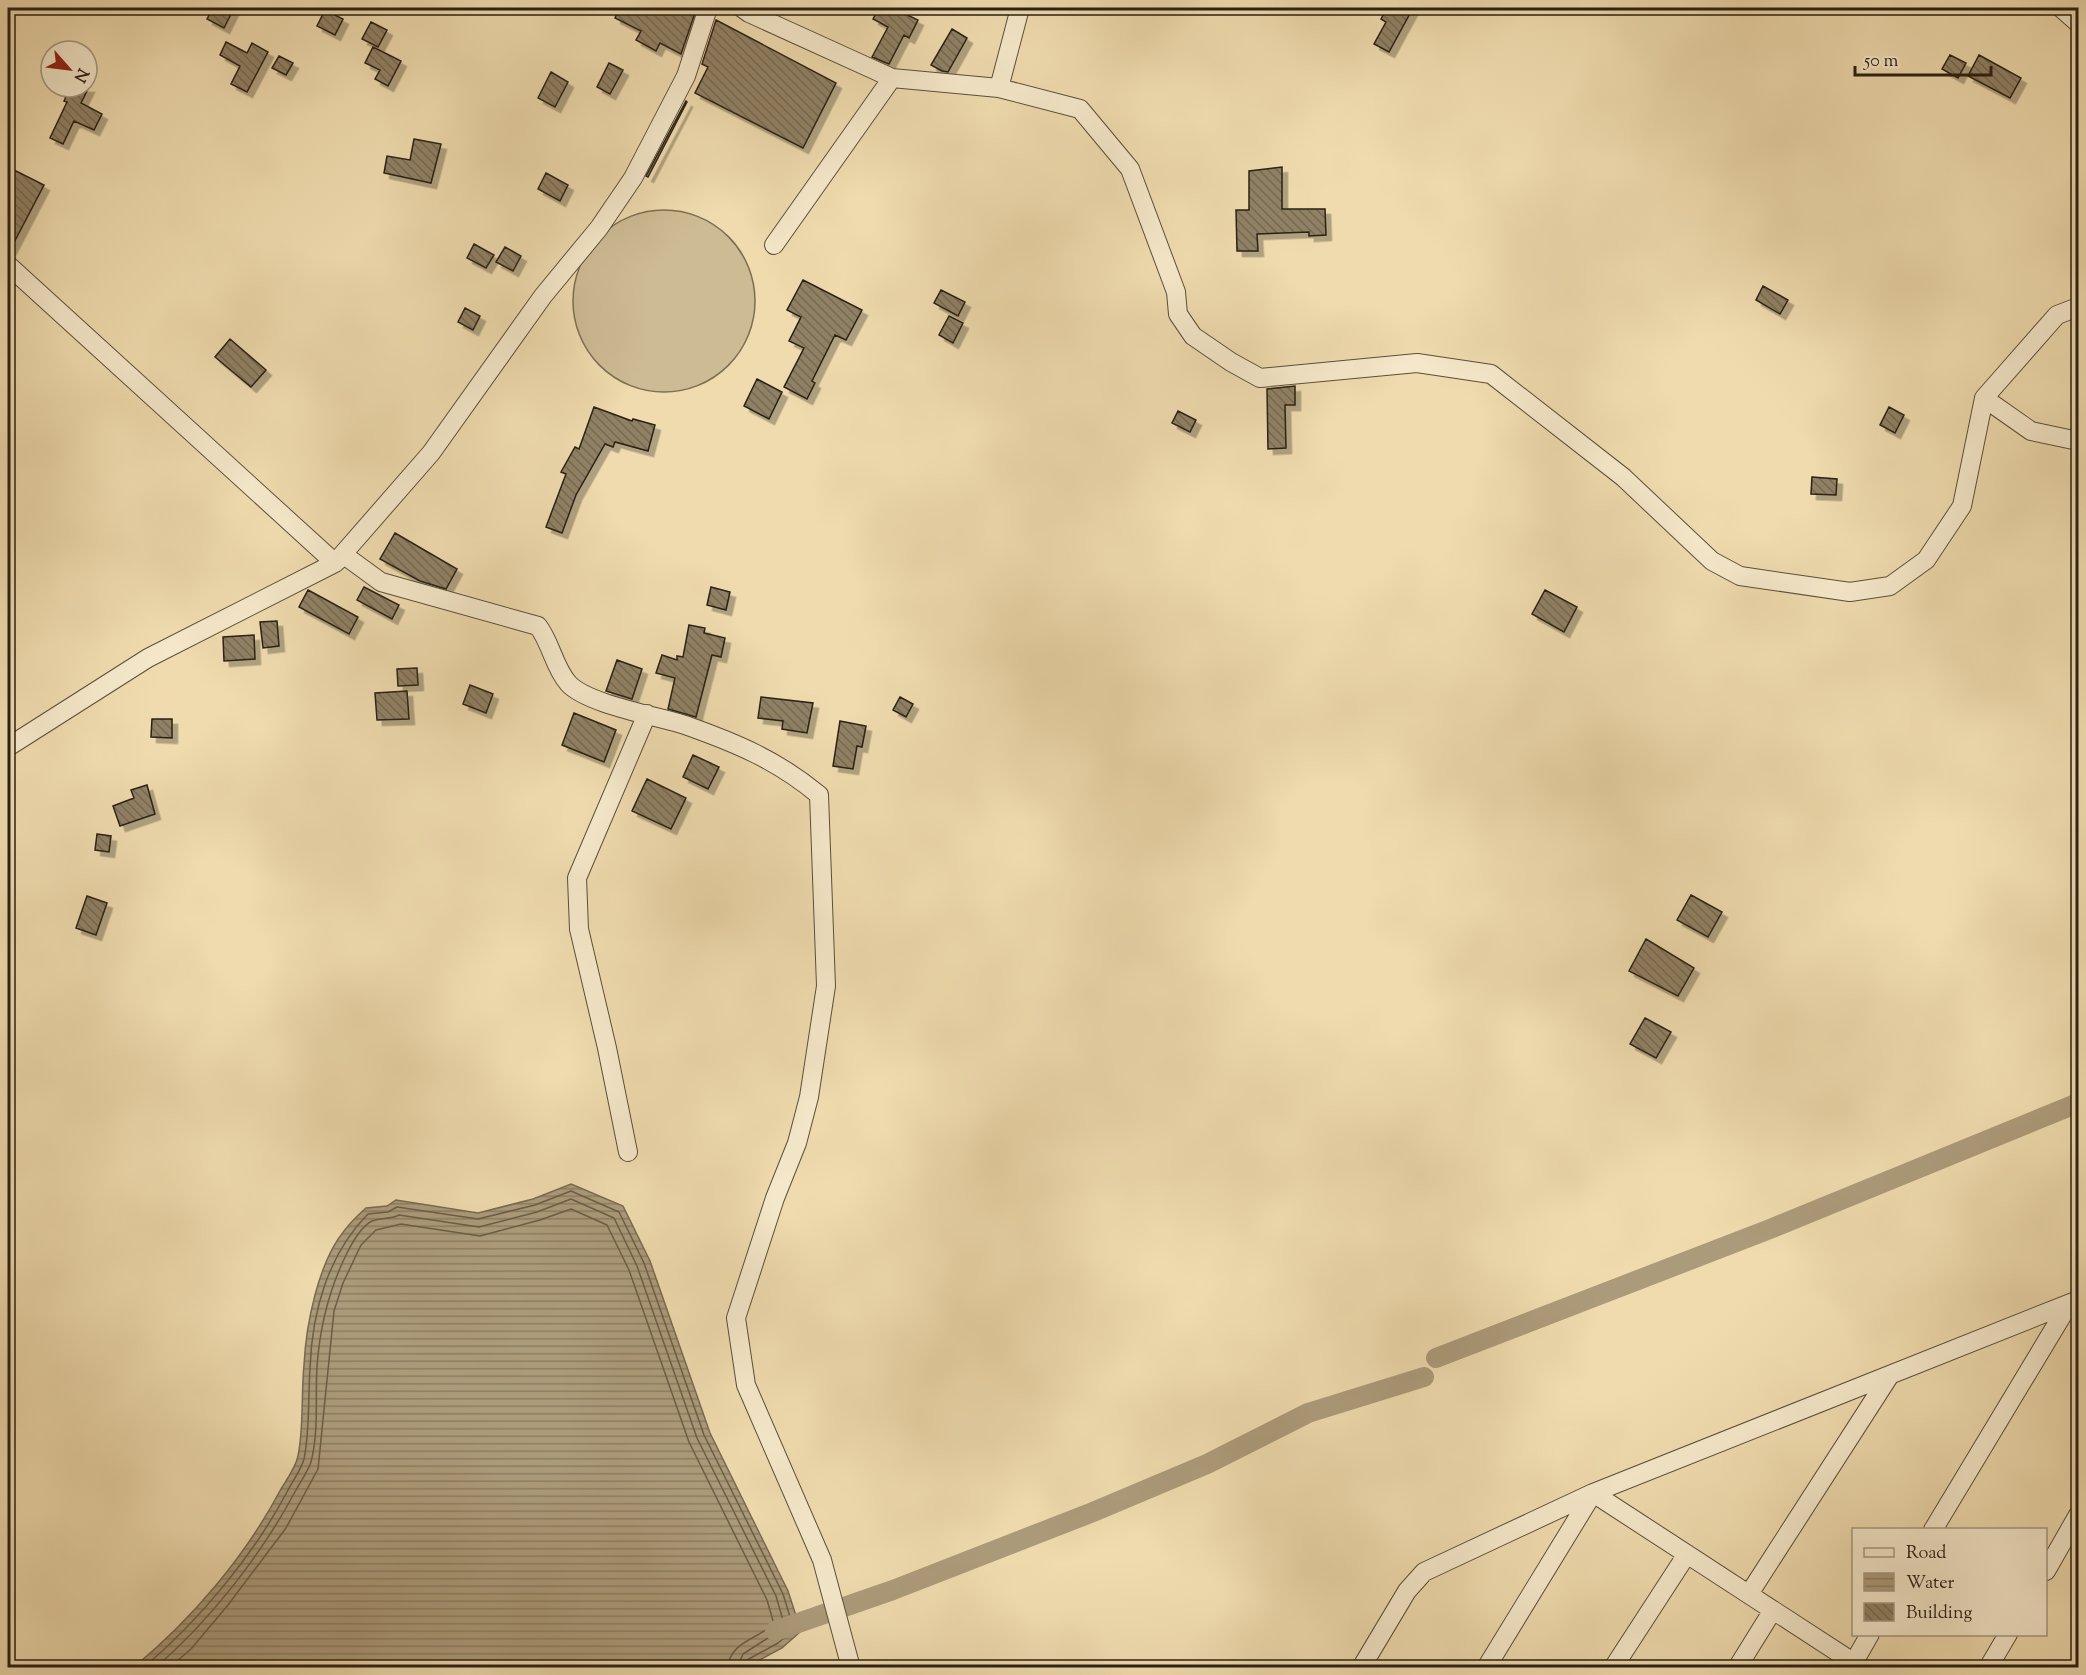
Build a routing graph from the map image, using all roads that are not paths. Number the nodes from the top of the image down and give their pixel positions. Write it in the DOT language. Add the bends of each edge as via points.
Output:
graph roads {
  1 [pos="708,8"];
  2 [pos="742,8"];
  3 [pos="1020,8"];
  4 [pos="2061,8"];
  5 [pos="2079,23"];
  6 [pos="892,78"];
  7 [pos="999,88"];
  8 [pos="774,245"];
  9 [pos="8,265"];
  10 [pos="2079,307"];
  11 [pos="1984,398"];
  12 [pos="2079,441"];
  13 [pos="335,563"];
  14 [pos="647,714"];
  15 [pos="8,747"];
  16 [pos="628,1152"];
  17 [pos="2074,1302"];
  18 [pos="1890,1375"];
  19 [pos="1593,1493"];
  20 [pos="2079,1515"];
  21 [pos="1934,1528"];
  22 [pos="1687,1554"];
  23 [pos="2047,1569"];
  24 [pos="1749,1594"];
  25 [pos="1773,1610"];
  26 [pos="1870,1636"];
  27 [pos="2007,1636"];
  28 [pos="1858,1665"];
  29 [pos="851,1668"];
  30 [pos="1361,1668"];
  31 [pos="1486,1668"];
  32 [pos="1613,1668"];
  33 [pos="1737,1668"];
  34 [pos="1988,1668"];
  1 -- 13 [label="street" via="686,75 633,178 431,453"];
  2 -- 6 [label="street"];
  3 -- 7 [label="street"];
  4 -- 5 [label="street"];
  6 -- 7 [label="street"];
  6 -- 8 [label="street"];
  7 -- 11 [label="street" via="1080,109 1110,144 1130,170 1144,200 1176,292 1178,314 1193,336 1231,362 1260,378 1417,363 1491,374 1623,477 1712,561 1740,576 1850,592 1890,586 1926,560 1962,507"];
  9 -- 13 [label="street"];
  10 -- 11 [label="street" via="2057,315"];
  11 -- 12 [label="street" via="2031,431"];
  13 -- 14 [label="street" via="344,555 381,582 538,626 569,684 594,699"];
  13 -- 15 [label="street" via="148,657"];
  14 -- 16 [label="street" via="577,878 579,929"];
  14 -- 29 [label="street" via="760,753 792,772 819,795 826,986 812,1075 797,1143 736,1318 746,1385 822,1560"];
  17 -- 18 [label="street"];
  17 -- 21 [label="street"];
  18 -- 19 [label="street"];
  18 -- 24 [label="street"];
  19 -- 22 [label="street"];
  19 -- 30 [label="street" via="1424,1572 1407,1591"];
  19 -- 31 [label="street"];
  20 -- 23 [label="street"];
  22 -- 24 [label="street"];
  22 -- 32 [label="street"];
  24 -- 25 [label="street"];
  25 -- 28 [label="street"];
  25 -- 33 [label="street"];
  26 -- 28 [label="street"];
  27 -- 34 [label="street"];
}
